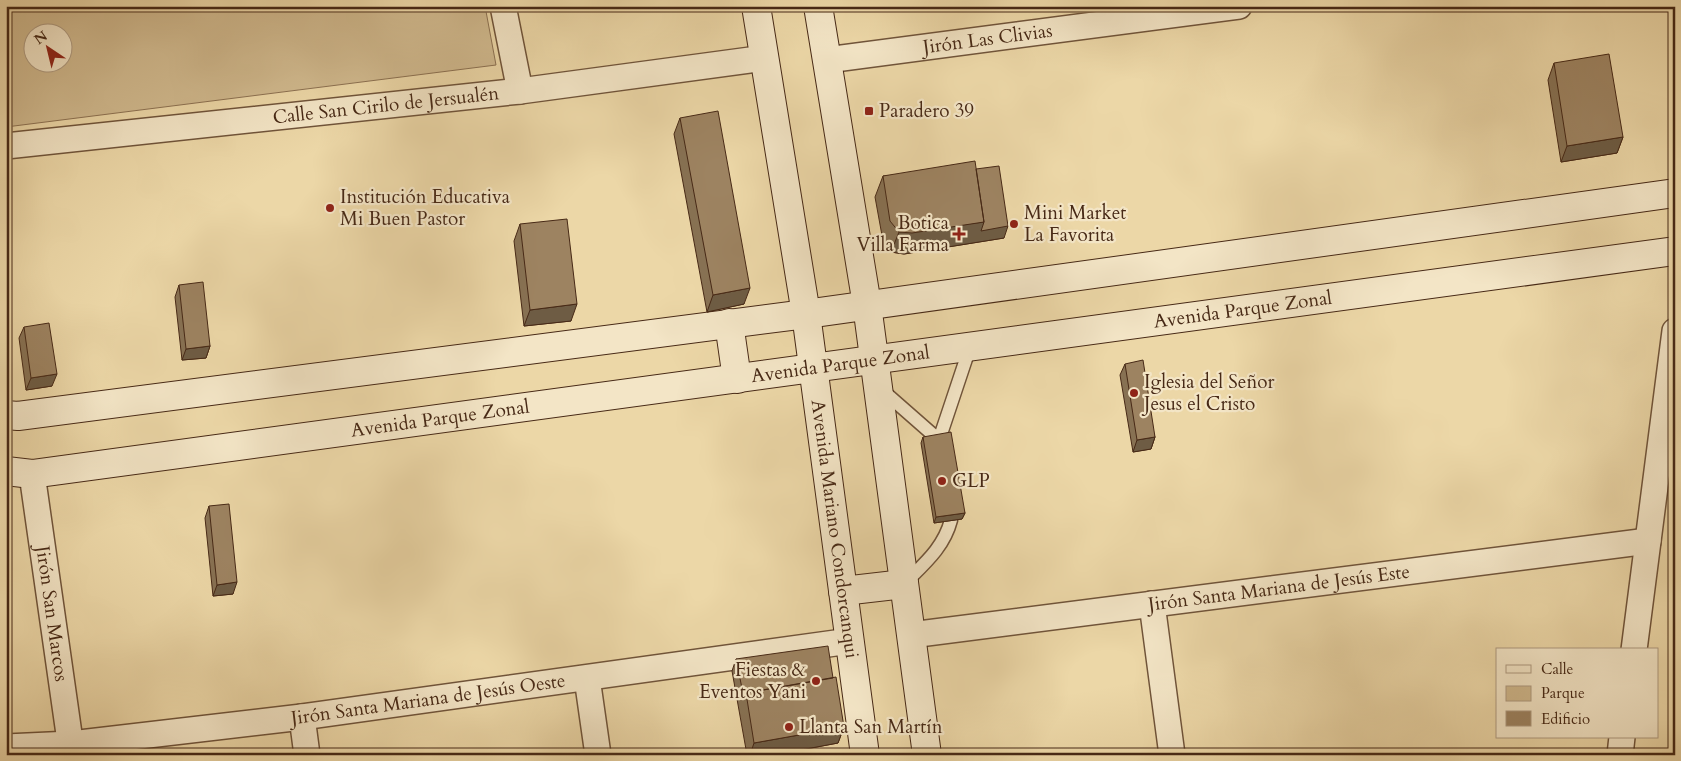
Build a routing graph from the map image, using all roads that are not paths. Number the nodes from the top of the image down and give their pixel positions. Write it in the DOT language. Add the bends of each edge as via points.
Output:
graph roads {
  1 [pos="503,6"];
  2 [pos="756,6"];
  3 [pos="818,6"];
  4 [pos="1239,6"];
  5 [pos="764,58"];
  6 [pos="827,60"];
  7 [pos="520,91"];
  8 [pos="6,146"];
  9 [pos="1674,193"];
  10 [pos="1675,197"];
  11 [pos="1675,251"];
  12 [pos="867,305"];
  13 [pos="806,314"];
  14 [pos="729,323"];
  15 [pos="1675,331"];
  16 [pos="970,347"];
  17 [pos="814,369"];
  18 [pos="876,373"];
  19 [pos="737,379"];
  20 [pos="6,415"];
  21 [pos="19,472"];
  22 [pos="951,520"];
  23 [pos="1648,541"];
  24 [pos="904,584"];
  25 [pos="843,591"];
  26 [pos="1152,604"];
  27 [pos="911,635"];
  28 [pos="850,641"];
  29 [pos="1634,648"];
  30 [pos="587,678"];
  31 [pos="302,717"];
  32 [pos="1622,738"];
  33 [pos="6,748"];
  34 [pos="71,749"];
  35 [pos="307,755"];
  36 [pos="598,755"];
  37 [pos="865,755"];
  38 [pos="926,755"];
  39 [pos="1172,755"];
  40 [pos="1620,755"];
  1 -- 7 [label="street"];
  2 -- 5 [label="main road, Avenida Mariano Condorcanqui"];
  3 -- 6 [label="main road"];
  4 -- 6 [label="street, Jirón Las Clivias"];
  5 -- 7 [label="street, Calle San Cirilo de Jersualén"];
  5 -- 13 [label="main road, Avenida Mariano Condorcanqui"];
  6 -- 12 [label="main road"];
  7 -- 8 [label="street, Calle San Cirilo de Jersualén"];
  9 -- 10 [label="street"];
  9 -- 12 [label="main road"];
  11 -- 16 [label="main road, Avenida Parque Zonal"];
  12 -- 13 [label="main road"];
  12 -- 18 [label="main road"];
  13 -- 14 [label="main road"];
  13 -- 17 [label="main road, Avenida Mariano Condorcanqui"];
  14 -- 19 [label="main road"];
  14 -- 20 [label="main road" via="18,416"];
  15 -- 23 [label="street"];
  16 -- 18 [label="main road, Avenida Parque Zonal"];
  16 -- 18 [label="lane" via="939,440"];
  17 -- 18 [label="main road, Avenida Parque Zonal"];
  17 -- 19 [label="main road, Avenida Parque Zonal"];
  17 -- 25 [label="main road, Avenida Mariano Condorcanqui"];
  18 -- 24 [label="main road"];
  19 -- 21 [label="main road, Avenida Parque Zonal"];
  21 -- 34 [label="street, Jirón San Marcos"];
  22 -- 24 [label="lane" via="947,536 937,550"];
  23 -- 26 [label="street, Jirón Santa Mariana de Jesús Este"];
  23 -- 29 [label="street"];
  24 -- 25 [label="main road"];
  24 -- 27 [label="main road"];
  25 -- 28 [label="main road, Avenida Mariano Condorcanqui"];
  26 -- 27 [label="street, Jirón Santa Mariana de Jesús Este"];
  26 -- 39 [label="street"];
  27 -- 38 [label="main road"];
  28 -- 30 [label="street, Jirón Santa Mariana de Jesús Oeste"];
  28 -- 37 [label="main road, Avenida Mariano Condorcanqui"];
  30 -- 31 [label="street, Jirón Santa Mariana de Jesús Oeste"];
  30 -- 36 [label="street"];
  31 -- 34 [label="street, Jirón Santa Mariana de Jesús Oeste"];
  31 -- 35 [label="street"];
  32 -- 40 [label="street"];
  33 -- 34 [label="street, Jirón Santa Mariana de Jesús Oeste"];
}
